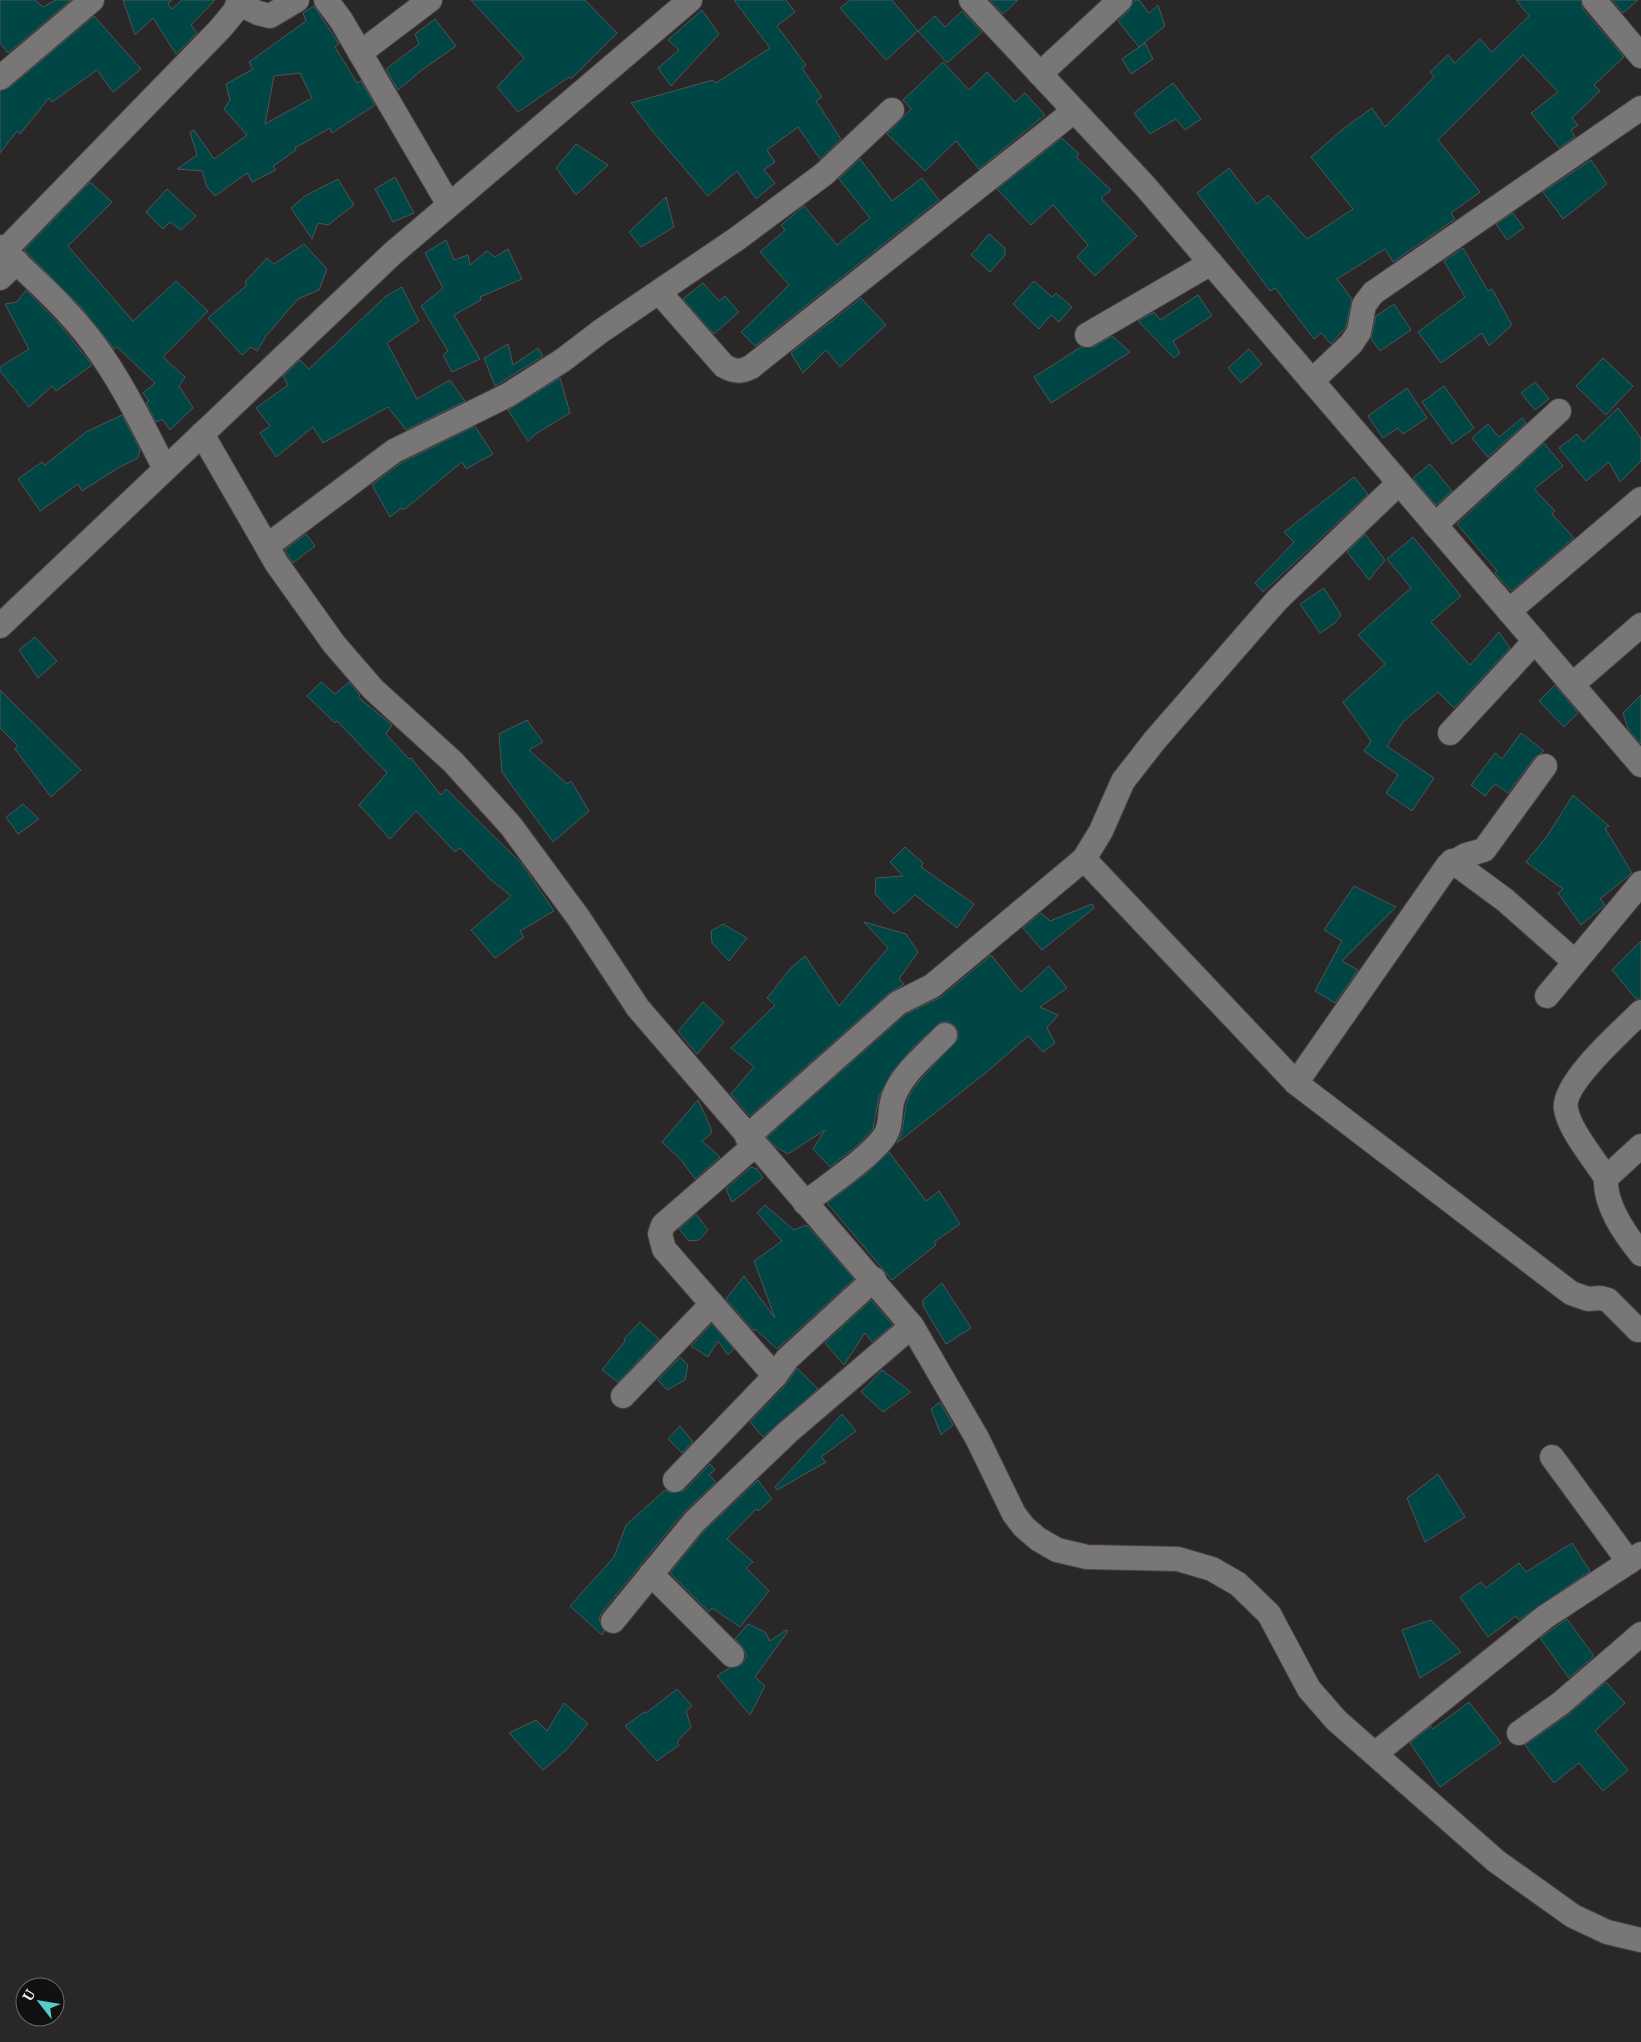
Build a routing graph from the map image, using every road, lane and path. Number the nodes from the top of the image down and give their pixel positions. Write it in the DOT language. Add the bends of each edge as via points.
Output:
graph roads {
  1 [pos="92,0"];
  2 [pos="297,0"];
  3 [pos="326,0"];
  4 [pos="430,0"];
  5 [pos="690,0"];
  6 [pos="971,0"];
  7 [pos="1120,0"];
  8 [pos="1594,0"];
  9 [pos="239,2"];
  10 [pos="360,53"];
  11 [pos="1641,56"];
  12 [pos="1040,74"];
  13 [pos="0,78"];
  14 [pos="1641,108"];
  15 [pos="892,110"];
  16 [pos="1074,111"];
  17 [pos="449,205"];
  18 [pos="5,260"];
  19 [pos="1211,263"];
  20 [pos="659,292"];
  21 [pos="1087,335"];
  22 [pos="1312,381"];
  23 [pos="1559,411"];
  24 [pos="202,434"];
  25 [pos="165,470"];
  26 [pos="1399,483"];
  27 [pos="1641,499"];
  28 [pos="1435,524"];
  29 [pos="267,546"];
  30 [pos="1509,611"];
  31 [pos="1641,625"];
  32 [pos="0,626"];
  33 [pos="1535,641"];
  34 [pos="1572,685"];
  35 [pos="1450,732"];
  36 [pos="1641,765"];
  37 [pos="1545,766"];
  38 [pos="1084,859"];
  39 [pos="1452,861"];
  40 [pos="1641,883"];
  41 [pos="1574,961"];
  42 [pos="1547,996"];
  43 [pos="1641,1012"];
  44 [pos="945,1035"];
  45 [pos="1296,1083"];
  46 [pos="751,1141"];
  47 [pos="1641,1146"];
  48 [pos="1606,1178"];
  49 [pos="805,1203"];
  50 [pos="1641,1254"];
  51 [pos="874,1279"];
  52 [pos="712,1304"];
  53 [pos="912,1326"];
  54 [pos="1638,1330"];
  55 [pos="775,1376"];
  56 [pos="623,1396"];
  57 [pos="1552,1457"];
  58 [pos="675,1480"];
  59 [pos="1635,1558"];
  60 [pos="652,1574"];
  61 [pos="613,1620"];
  62 [pos="1641,1634"];
  63 [pos="732,1655"];
  64 [pos="1519,1733"];
  65 [pos="1376,1753"];
  66 [pos="1641,1940"];
  1 -- 13 [label="street"];
  2 -- 9 [label="street" via="270,16"];
  3 -- 10 [label="street"];
  4 -- 10 [label="street"];
  5 -- 17 [label="street"];
  6 -- 12 [label="street"];
  7 -- 12 [label="street"];
  8 -- 11 [label="street"];
  9 -- 18 [label="street" via="220,30"];
  10 -- 17 [label="street"];
  12 -- 16 [label="street"];
  14 -- 22 [label="street" via="1373,292 1364,305 1359,332 1351,344"];
  15 -- 20 [label="street" via="824,174"];
  16 -- 19 [label="street"];
  16 -- 20 [label="street" via="742,372 724,366"];
  17 -- 24 [label="street" via="392,254"];
  18 -- 25 [label="street" via="92,342 134,409"];
  19 -- 21 [label="street"];
  19 -- 22 [label="street"];
  20 -- 29 [label="street" via="564,360 508,395 394,451"];
  22 -- 26 [label="street"];
  23 -- 28 [label="street"];
  24 -- 25 [label="street"];
  24 -- 29 [label="street"];
  25 -- 32 [label="street"];
  26 -- 28 [label="street"];
  26 -- 38 [label="street" via="1277,600 1155,740 1123,781 1101,831"];
  27 -- 30 [label="street"];
  28 -- 30 [label="street"];
  29 -- 46 [label="street" via="276,564 334,644 373,689 453,762 511,826 578,917 638,1008"];
  30 -- 33 [label="street"];
  31 -- 34 [label="street"];
  33 -- 34 [label="street"];
  33 -- 35 [label="street"];
  34 -- 36 [label="street"];
  37 -- 39 [label="street" via="1484,850"];
  38 -- 45 [label="street"];
  38 -- 46 [label="street" via="932,986 898,1003"];
  39 -- 41 [label="street" via="1505,900"];
  39 -- 45 [label="street"];
  40 -- 41 [label="street"];
  41 -- 42 [label="street"];
  43 -- 48 [label="street" via="1594,1058 1570,1089 1565,1107 1569,1120"];
  44 -- 49 [label="street" via="901,1083 893,1097 890,1125 884,1136"];
  45 -- 54 [label="street" via="1571,1294 1588,1300 1608,1300"];
  46 -- 49 [label="street"];
  46 -- 52 [label="street" via="662,1225 660,1234 664,1249"];
  47 -- 48 [label="street"];
  48 -- 50 [label="street" via="1605,1190 1612,1208"];
  49 -- 51 [label="street"];
  51 -- 53 [label="street"];
  51 -- 55 [label="street" via="787,1359"];
  52 -- 55 [label="street"];
  52 -- 56 [label="street"];
  53 -- 60 [label="street" via="773,1446 694,1522"];
  53 -- 65 [label="street" via="1024,1527 1057,1550 1087,1557 1178,1560 1212,1569 1238,1584 1269,1614 1309,1689 1336,1720"];
  55 -- 58 [label="street"];
  57 -- 59 [label="street"];
  59 -- 65 [label="street" via="1546,1617"];
  60 -- 61 [label="street"];
  60 -- 63 [label="street"];
  62 -- 64 [label="street" via="1561,1703"];
  65 -- 66 [label="street" via="1496,1860 1573,1916 1607,1932"];
}
